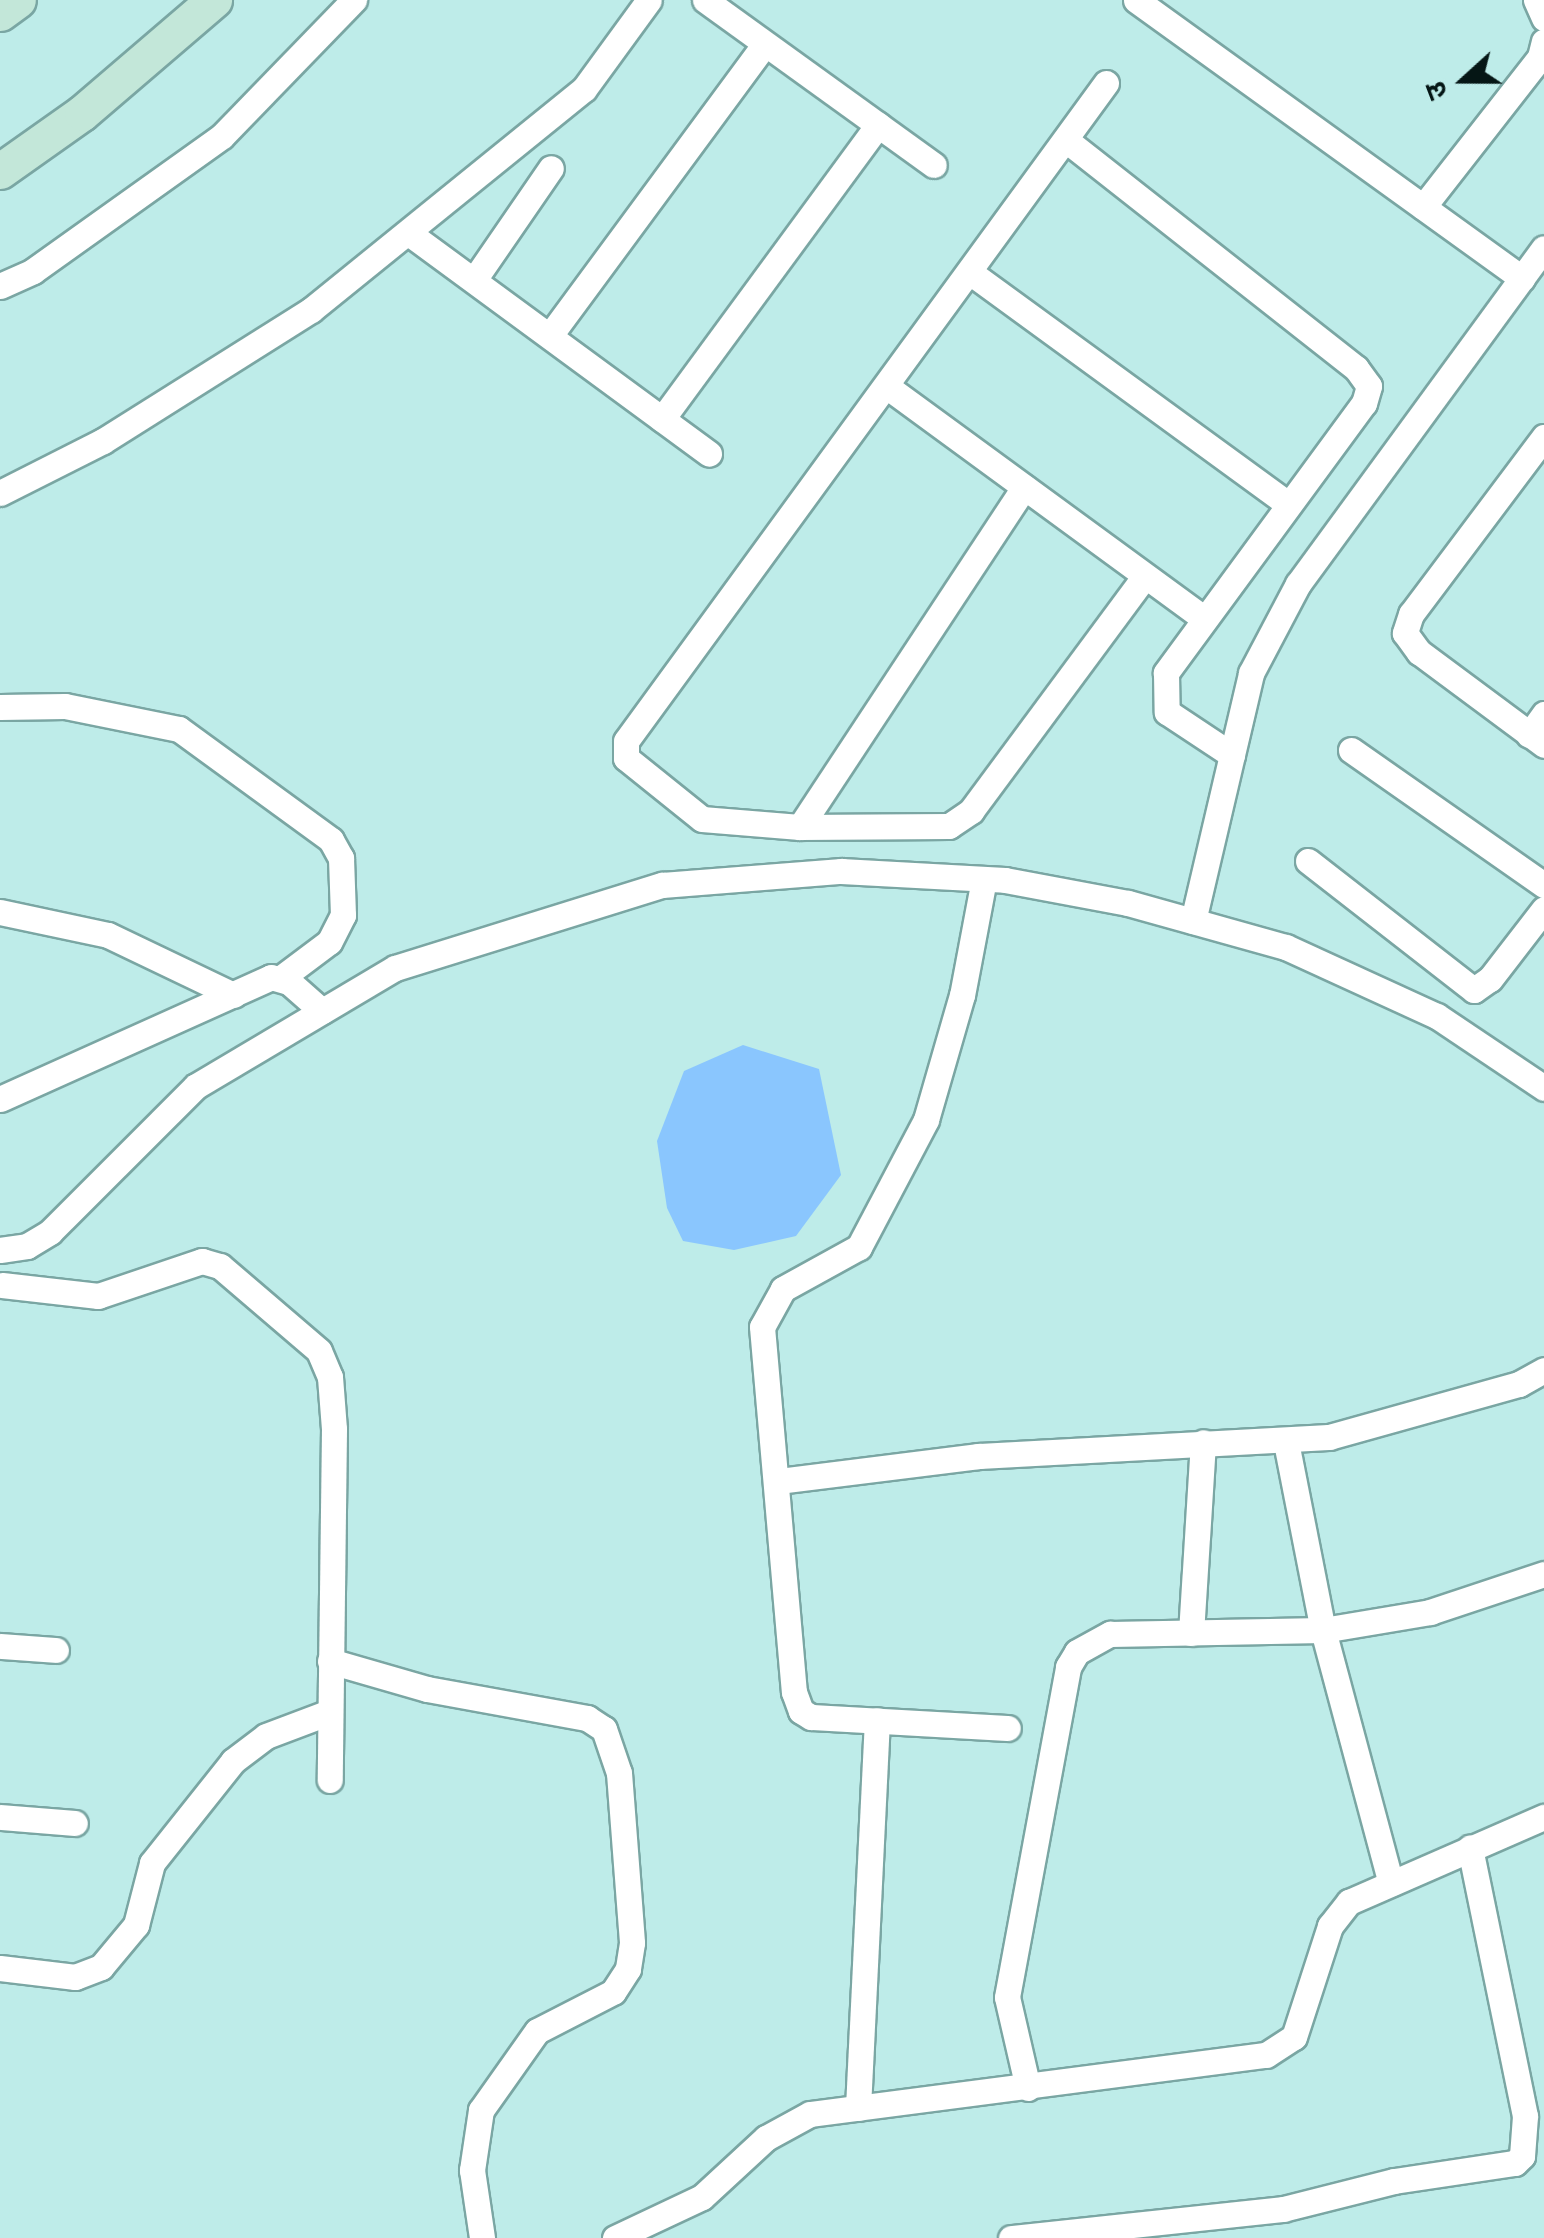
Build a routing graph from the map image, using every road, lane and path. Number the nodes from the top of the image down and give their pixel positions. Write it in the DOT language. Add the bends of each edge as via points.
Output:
graph roads {
  1 [pos="18,0"];
  2 [pos="214,0"];
  3 [pos="354,0"];
  4 [pos="648,0"];
  5 [pos="705,0"];
  6 [pos="1536,0"];
  7 [pos="1141,1"];
  8 [pos="0,13"];
  9 [pos="1544,18"];
  10 [pos="1544,40"];
  11 [pos="766,44"];
  12 [pos="1106,84"];
  13 [pos="878,124"];
  14 [pos="1066,140"];
  15 [pos="934,165"];
  16 [pos="552,168"];
  17 [pos="0,171"];
  18 [pos="1423,207"];
  19 [pos="410,234"];
  20 [pos="1544,248"];
  21 [pos="971,273"];
  22 [pos="476,277"];
  23 [pos="1522,278"];
  24 [pos="0,286"];
  25 [pos="551,334"];
  26 [pos="889,388"];
  27 [pos="662,418"];
  28 [pos="1544,437"];
  29 [pos="709,454"];
  30 [pos="1024,487"];
  31 [pos="0,493"];
  32 [pos="1288,504"];
  33 [pos="1146,576"];
  34 [pos="1205,620"];
  35 [pos="0,706"];
  36 [pos="1539,731"];
  37 [pos="1352,750"];
  38 [pos="1232,755"];
  39 [pos="800,827"];
  40 [pos="1308,861"];
  41 [pos="984,879"];
  42 [pos="1544,886"];
  43 [pos="1544,909"];
  44 [pos="0,912"];
  45 [pos="1193,921"];
  46 [pos="281,978"];
  47 [pos="234,995"];
  48 [pos="322,1011"];
  49 [pos="1544,1088"];
  50 [pos="0,1098"];
  51 [pos="0,1250"];
  52 [pos="1,1287"];
  53 [pos="1544,1370"];
  54 [pos="1203,1442"];
  55 [pos="1286,1442"];
  56 [pos="778,1482"];
  57 [pos="1544,1574"];
  58 [pos="1324,1630"];
  59 [pos="1191,1633"];
  60 [pos="0,1646"];
  61 [pos="56,1650"];
  62 [pos="330,1661"];
  63 [pos="330,1712"];
  64 [pos="877,1720"];
  65 [pos="1008,1728"];
  66 [pos="330,1780"];
  67 [pos="0,1817"];
  68 [pos="1544,1817"];
  69 [pos="74,1823"];
  70 [pos="1470,1848"];
  71 [pos="1391,1884"];
  72 [pos="0,1968"];
  73 [pos="1028,2088"];
  74 [pos="858,2108"];
  75 [pos="482,2238"];
  76 [pos="614,2238"];
  77 [pos="1010,2238"];
  1 -- 8 [label="main road"];
  2 -- 17 [label="main road" via="82,112"];
  3 -- 24 [label="street" via="222,136 33,271"];
  4 -- 19 [label="street" via="584,89"];
  5 -- 11 [label="street"];
  6 -- 9 [label="street"];
  7 -- 18 [label="street"];
  10 -- 18 [label="street" via="1540,57"];
  11 -- 13 [label="street"];
  11 -- 25 [label="street"];
  12 -- 14 [label="street"];
  13 -- 15 [label="street"];
  13 -- 27 [label="street"];
  14 -- 21 [label="street"];
  14 -- 32 [label="street" via="1356,368 1369,386 1364,403"];
  16 -- 22 [label="street"];
  18 -- 23 [label="street"];
  19 -- 22 [label="street"];
  19 -- 31 [label="street" via="103,442"];
  20 -- 23 [label="street"];
  21 -- 26 [label="street"];
  21 -- 32 [label="street"];
  22 -- 25 [label="street"];
  23 -- 38 [label="street" via="1298,584 1252,672"];
  25 -- 27 [label="street"];
  26 -- 30 [label="street"];
  26 -- 39 [label="street" via="626,741 626,758 642,777 702,819"];
  27 -- 29 [label="street"];
  28 -- 36 [label="street" via="1410,614 1405,634 1419,652"];
  30 -- 33 [label="street"];
  30 -- 39 [label="street"];
  32 -- 34 [label="street"];
  33 -- 34 [label="street"];
  33 -- 39 [label="street" via="970,811 926,831"];
  34 -- 38 [label="street" via="1166,673 1162,694 1167,712"];
  35 -- 46 [label="street" via="65,706 179,729 330,840 341,858 343,915 329,942"];
  37 -- 42 [label="street"];
  38 -- 45 [label="street"];
  40 -- 43 [label="street" via="1474,990"];
  41 -- 45 [label="street"];
  41 -- 48 [label="street" via="841,872 662,885 395,968"];
  41 -- 56 [label="street" via="962,996 926,1120 859,1247 782,1289 762,1327"];
  44 -- 47 [label="street" via="108,935"];
  45 -- 49 [label="street" via="1286,948 1437,1016"];
  46 -- 47 [label="street"];
  46 -- 48 [label="street"];
  47 -- 50 [label="street"];
  48 -- 51 [label="street" via="196,1086 50,1232 27,1246"];
  52 -- 62 [label="street" via="98,1296 202,1261 220,1266 318,1351 330,1377 334,1429"];
  53 -- 55 [label="street" via="1436,1408"];
  54 -- 55 [label="street"];
  54 -- 56 [label="street" via="978,1456"];
  54 -- 59 [label="street"];
  55 -- 58 [label="street"];
  56 -- 64 [label="street" via="794,1692 801,1710"];
  57 -- 58 [label="street" via="1430,1612"];
  58 -- 59 [label="street"];
  58 -- 71 [label="street"];
  59 -- 73 [label="street" via="1110,1634 1088,1642 1068,1667 1007,1997"];
  60 -- 61 [label="street"];
  62 -- 63 [label="street"];
  62 -- 75 [label="street" via="426,1689 587,1718 604,1729 620,1773 632,1943 628,1969 612,1992 537,2031 481,2110 472,2170"];
  63 -- 66 [label="street"];
  63 -- 72 [label="street" via="266,1736 234,1761 152,1863 136,1925 101,1967 75,1977"];
  64 -- 65 [label="street"];
  64 -- 74 [label="street"];
  67 -- 69 [label="street"];
  68 -- 70 [label="street"];
  70 -- 71 [label="street"];
  70 -- 77 [label="street" via="1526,2116 1522,2156 1515,2163 1394,2181 1283,2209"];
  71 -- 73 [label="street" via="1349,1902 1330,1926 1294,2037 1266,2054"];
  73 -- 74 [label="street"];
  74 -- 76 [label="street" via="810,2114 766,2138 702,2197"];
}
